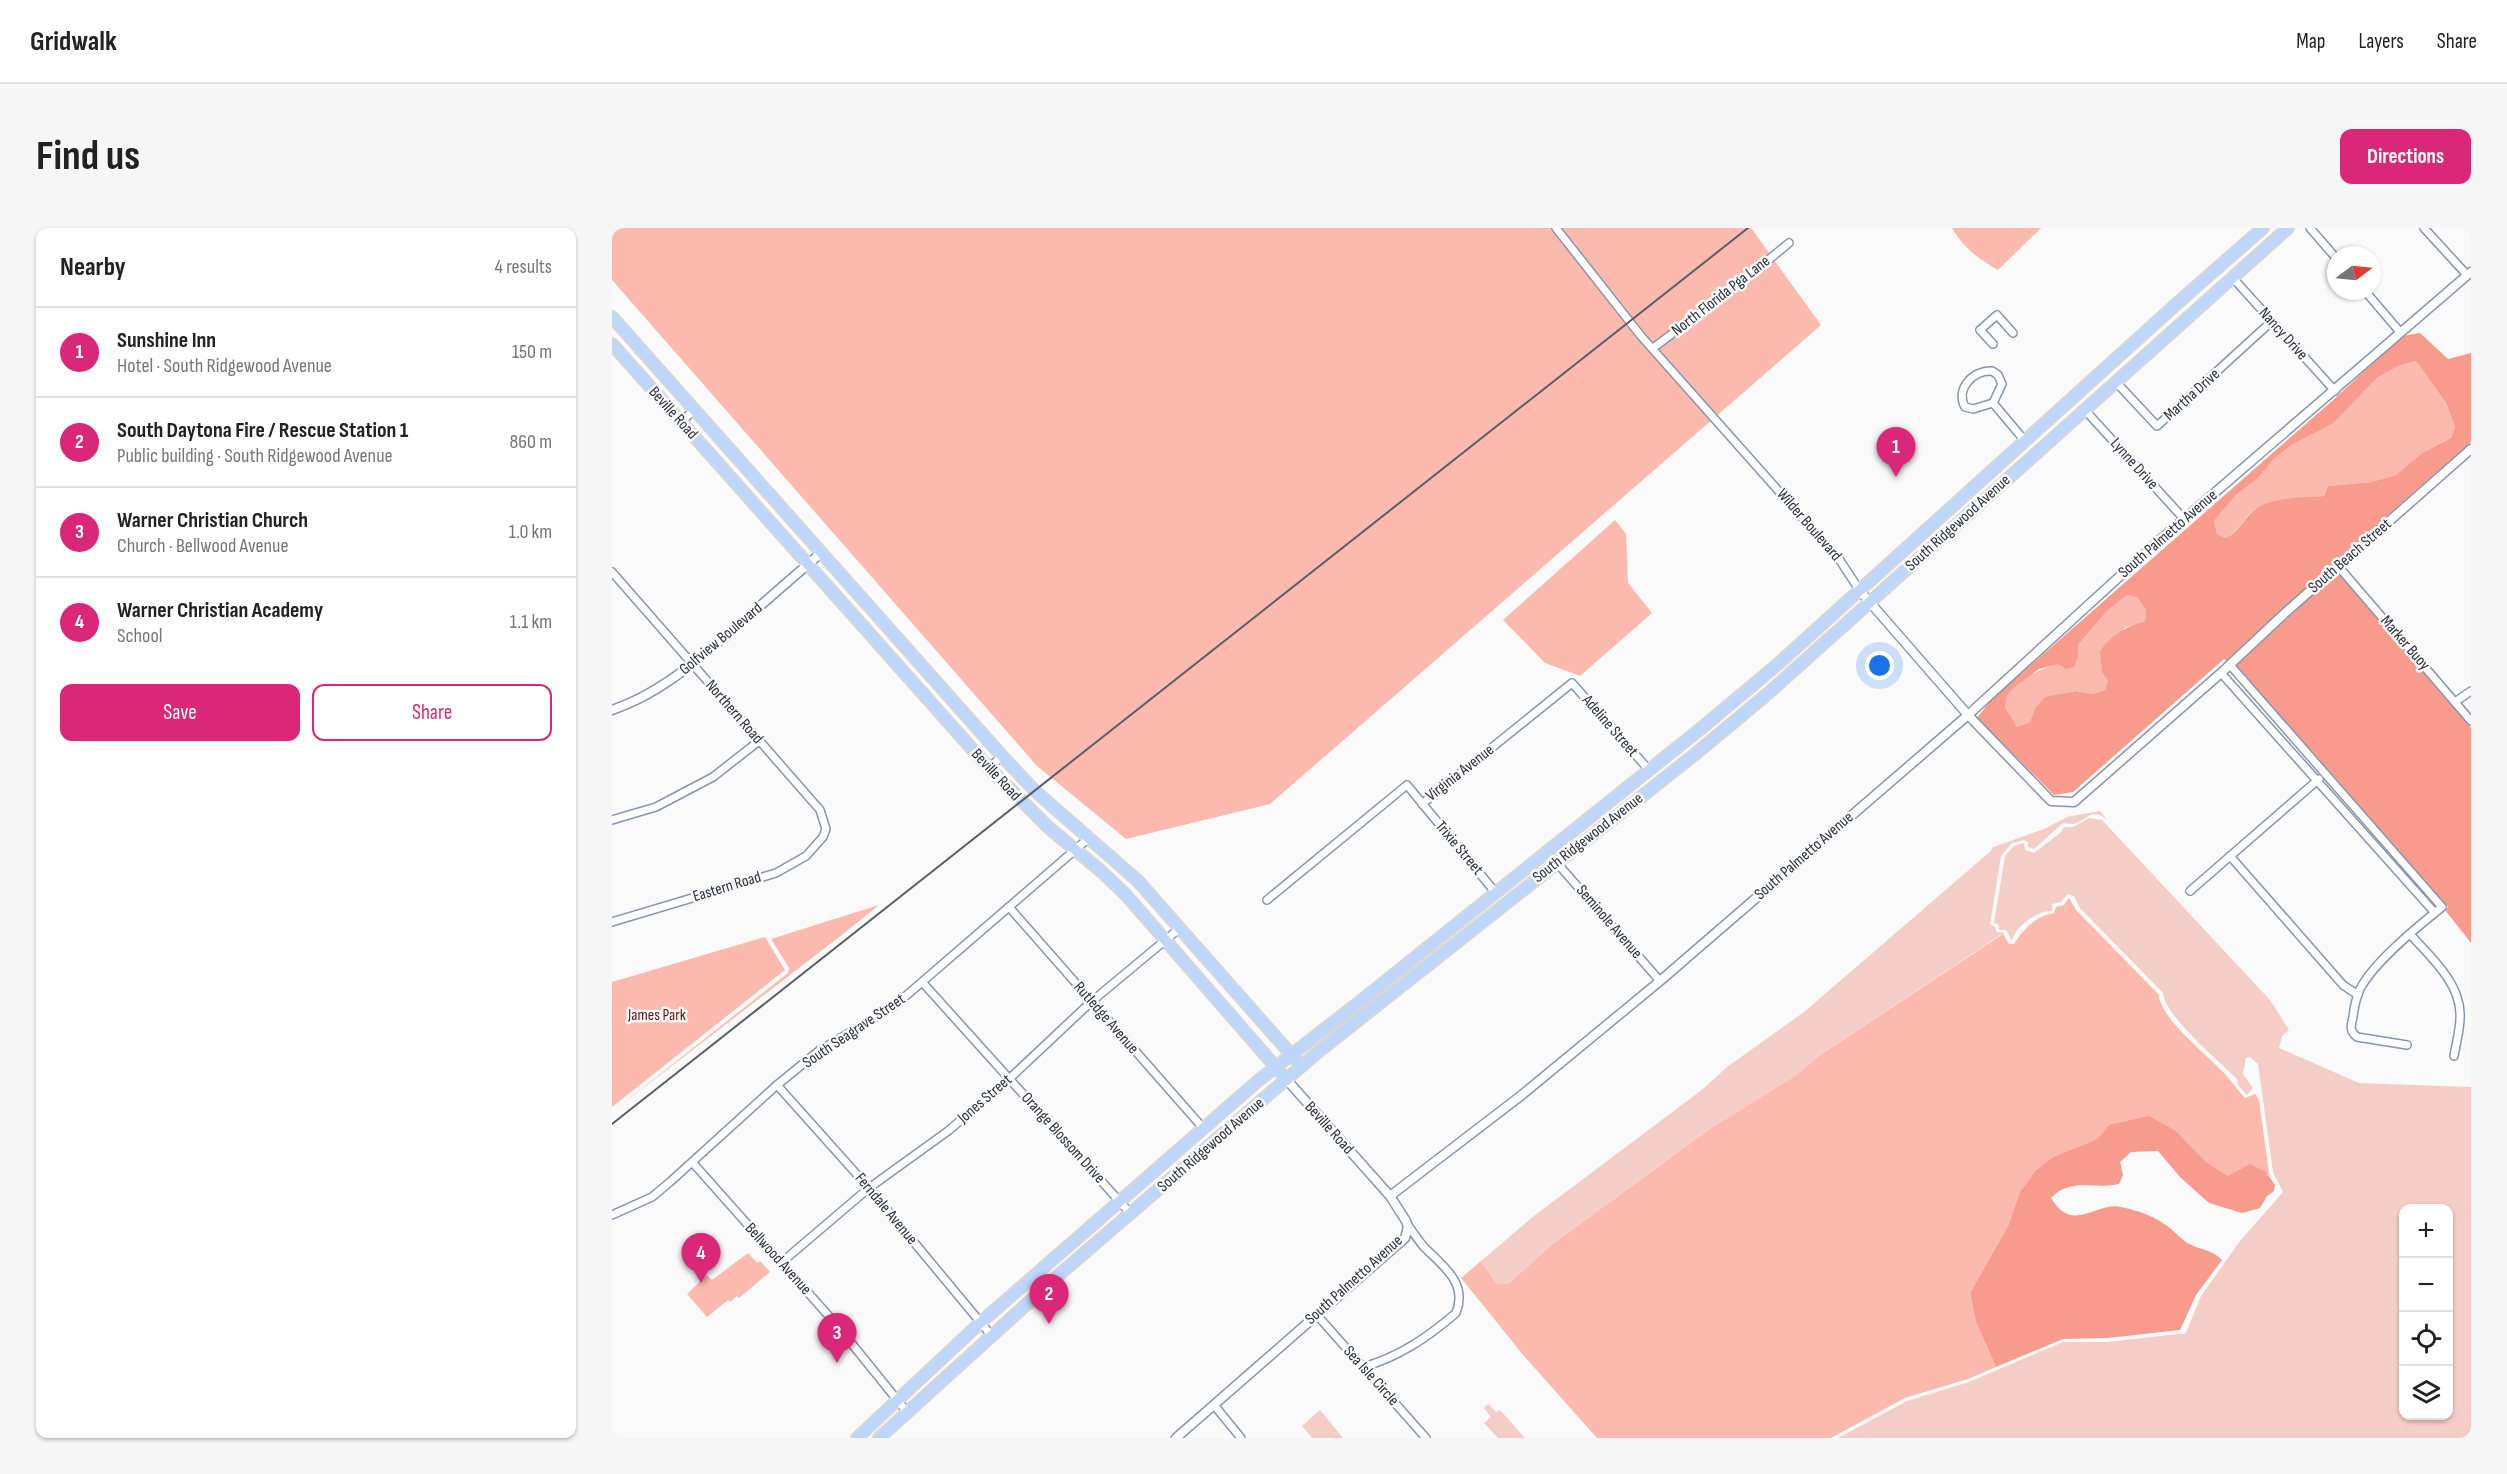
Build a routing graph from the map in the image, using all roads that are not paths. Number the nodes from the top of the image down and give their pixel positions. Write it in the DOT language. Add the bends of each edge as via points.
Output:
graph roads {
  1 [pos="1556,228"];
  2 [pos="2264,228"];
  3 [pos="2288,228"];
  4 [pos="2310,228"];
  5 [pos="2424,228"];
  6 [pos="2253,237"];
  7 [pos="1789,243"];
  8 [pos="2327,248"];
  9 [pos="2221,265"];
  10 [pos="2469,274"];
  11 [pos="2232,277"];
  12 [pos="2211,296"];
  13 [pos="2373,300"];
  14 [pos="612,317"];
  15 [pos="2271,322"];
  16 [pos="2400,332"];
  17 [pos="2013,333"];
  18 [pos="612,344"];
  19 [pos="1993,344"];
  20 [pos="1653,348"];
  21 [pos="2115,381"];
  22 [pos="2335,391"];
  23 [pos="1993,403"];
  24 [pos="2084,409"];
  25 [pos="694,410"];
  26 [pos="681,422"];
  27 [pos="2025,441"];
  28 [pos="2471,449"];
  29 [pos="2184,519"];
  30 [pos="821,553"];
  31 [pos="808,565"];
  32 [pos="2338,566"];
  33 [pos="612,572"];
  34 [pos="1860,591"];
  35 [pos="1870,603"];
  36 [pos="693,664"];
  37 [pos="2230,665"];
  38 [pos="2221,673"];
  39 [pos="1572,683"];
  40 [pos="2471,691"];
  41 [pos="2455,702"];
  42 [pos="612,710"];
  43 [pos="1968,715"];
  44 [pos="2471,721"];
  45 [pos="759,741"];
  46 [pos="1002,756"];
  47 [pos="989,768"];
  48 [pos="1649,770"];
  49 [pos="2325,773"];
  50 [pos="2317,780"];
  51 [pos="2074,802"];
  52 [pos="1633,803"];
  53 [pos="1422,804"];
  54 [pos="612,820"];
  55 [pos="826,829"];
  56 [pos="1090,837"];
  57 [pos="1076,849"];
  58 [pos="2229,856"];
  59 [pos="1557,863"];
  60 [pos="2190,891"];
  61 [pos="1491,895"];
  62 [pos="1267,900"];
  63 [pos="1009,907"];
  64 [pos="2435,913"];
  65 [pos="612,922"];
  66 [pos="1180,927"];
  67 [pos="1471,931"];
  68 [pos="2410,934"];
  69 [pos="1165,940"];
  70 [pos="1660,981"];
  71 [pos="923,983"];
  72 [pos="2358,995"];
  73 [pos="1091,1002"];
  74 [pos="2407,1045"];
  75 [pos="1292,1055"];
  76 [pos="2454,1056"];
  77 [pos="1276,1067"];
  78 [pos="1301,1067"];
  79 [pos="1009,1079"];
  80 [pos="1287,1080"];
  81 [pos="777,1085"];
  82 [pos="1203,1128"];
  83 [pos="693,1163"];
  84 [pos="869,1188"];
  85 [pos="1390,1196"];
  86 [pos="1120,1200"];
  87 [pos="1131,1214"];
  88 [pos="612,1215"];
  89 [pos="1407,1224"];
  90 [pos="782,1263"];
  91 [pos="1316,1314"];
  92 [pos="980,1323"];
  93 [pos="991,1335"];
  94 [pos="1363,1367"];
  95 [pos="897,1400"];
  96 [pos="1214,1405"];
  97 [pos="907,1413"];
  98 [pos="882,1437"];
  99 [pos="857,1438"];
  100 [pos="1176,1438"];
  101 [pos="1241,1438"];
  102 [pos="1426,1438"];
  1 -- 20 [label="street, Wilder Boulevard"];
  2 -- 6 [label="main road, South Ridgewood Avenue"];
  3 -- 11 [label="main road, South Ridgewood Avenue"];
  4 -- 8 [label="street"];
  5 -- 10 [label="street"];
  6 -- 9 [label="main road, South Ridgewood Avenue"];
  6 -- 11 [label="main road" via="2231,268"];
  7 -- 20 [label="street, North Florida Pga Lane"];
  9 -- 12 [label="main road"];
  9 -- 27 [label="main road, South Ridgewood Avenue"];
  10 -- 16 [label="street, South Palmetto Avenue"];
  11 -- 12 [label="main road, South Ridgewood Avenue"];
  11 -- 15 [label="street, Nancy Drive"];
  12 -- 21 [label="main road, South Ridgewood Avenue"];
  13 -- 16 [label="street"];
  14 -- 25 [label="main road, Beville Road"];
  15 -- 21 [label="street, Martha Drive" via="2157,426"];
  15 -- 22 [label="street, Nancy Drive"];
  16 -- 22 [label="street, South Palmetto Avenue"];
  17 -- 19 [label="street" via="1997,315 1980,330"];
  18 -- 26 [label="main road, Beville Road"];
  20 -- 34 [label="street, Wilder Boulevard" via="1839,559"];
  21 -- 24 [label="main road, South Ridgewood Avenue"];
  22 -- 29 [label="street, South Palmetto Avenue"];
  23 -- 23 [label="street" via="2002,384 1992,371 1977,374 1962,390 1960,399 1965,407 1973,409"];
  23 -- 27 [label="street"];
  24 -- 29 [label="street, Lynne Drive"];
  24 -- 35 [label="main road, South Ridgewood Avenue"];
  25 -- 26 [label="street"];
  25 -- 30 [label="main road, Beville Road"];
  26 -- 31 [label="main road, Beville Road"];
  27 -- 34 [label="main road, South Ridgewood Avenue"];
  28 -- 32 [label="street, South Beach Street"];
  29 -- 43 [label="street, South Palmetto Avenue"];
  30 -- 31 [label="street, Golfview Boulevard"];
  30 -- 46 [label="main road, Beville Road"];
  31 -- 36 [label="street, Golfview Boulevard"];
  31 -- 47 [label="main road, Beville Road"];
  32 -- 37 [label="street, South Beach Street"];
  32 -- 41 [label="street, Marker Buoy"];
  33 -- 36 [label="street, Northern Road"];
  34 -- 35 [label="street, Wilder Boulevard"];
  34 -- 48 [label="main road, South Ridgewood Avenue"];
  35 -- 43 [label="street, Wilder Boulevard"];
  35 -- 52 [label="main road, South Ridgewood Avenue" via="1759,701"];
  36 -- 42 [label="street, Golfview Boulevard" via="664,686"];
  36 -- 45 [label="street, Northern Road"];
  37 -- 38 [label="street, South Beach Street"];
  37 -- 49 [label="street"];
  38 -- 50 [label="street"];
  38 -- 51 [label="street, South Beach Street"];
  39 -- 48 [label="street, Adeline Street"];
  39 -- 53 [label="street, Virginia Avenue"];
  40 -- 41 [label="street"];
  41 -- 44 [label="street, Marker Buoy"];
  43 -- 51 [label="street, Wilder Boulevard" via="2051,801"];
  43 -- 70 [label="street, South Palmetto Avenue"];
  45 -- 54 [label="street" via="713,777 656,807"];
  45 -- 55 [label="street, Northern Road" via="820,810"];
  46 -- 47 [label="street"];
  46 -- 56 [label="main road, Beville Road" via="1035,791"];
  47 -- 57 [label="main road, Beville Road"];
  48 -- 52 [label="main road" via="1647,782"];
  48 -- 61 [label="main road, South Ridgewood Avenue"];
  49 -- 50 [label="street"];
  49 -- 64 [label="street" via="2442,907"];
  50 -- 58 [label="street"];
  50 -- 64 [label="street"];
  52 -- 59 [label="main road, South Ridgewood Avenue"];
  53 -- 61 [label="street, Trixie Street"];
  53 -- 62 [label="street, Virginia Avenue" via="1407,785"];
  55 -- 65 [label="street, Eastern Road" via="806,856 776,873"];
  56 -- 57 [label="street, South Seagrave Street"];
  56 -- 66 [label="main road, Beville Road"];
  57 -- 63 [label="street, South Seagrave Street"];
  57 -- 69 [label="main road, Beville Road"];
  58 -- 60 [label="street"];
  58 -- 72 [label="street" via="2343,985"];
  59 -- 67 [label="main road, South Ridgewood Avenue"];
  59 -- 70 [label="street, Seminole Avenue"];
  61 -- 67 [label="main road" via="1471,922"];
  61 -- 75 [label="main road, South Ridgewood Avenue"];
  63 -- 71 [label="street, South Seagrave Street"];
  63 -- 73 [label="street, Rutledge Avenue"];
  64 -- 68 [label="street"];
  66 -- 69 [label="street, Jones Street"];
  66 -- 75 [label="main road, Beville Road"];
  67 -- 78 [label="main road, South Ridgewood Avenue"];
  68 -- 72 [label="street" via="2368,977"];
  68 -- 76 [label="street" via="2457,992 2460,1014"];
  69 -- 73 [label="street, Jones Street"];
  69 -- 77 [label="main road, Beville Road"];
  70 -- 85 [label="street, South Palmetto Avenue" via="1523,1094"];
  71 -- 79 [label="street, Orange Blossom Drive"];
  71 -- 81 [label="street, South Seagrave Street" via="893,1007 820,1050"];
  72 -- 74 [label="street" via="2352,1033"];
  73 -- 79 [label="street, Jones Street"];
  73 -- 82 [label="street, Rutledge Avenue"];
  75 -- 77 [label="main road, South Ridgewood Avenue"];
  75 -- 78 [label="main road, Beville Road"];
  77 -- 80 [label="main road, Beville Road"];
  77 -- 82 [label="main road, South Ridgewood Avenue"];
  78 -- 80 [label="main road, South Ridgewood Avenue"];
  79 -- 84 [label="street, Jones Street" via="948,1131"];
  79 -- 86 [label="street, Orange Blossom Drive"];
  80 -- 85 [label="street, Beville Road"];
  80 -- 87 [label="main road, South Ridgewood Avenue"];
  81 -- 83 [label="street, South Seagrave Street"];
  81 -- 84 [label="street, Ferndale Avenue"];
  82 -- 86 [label="main road, South Ridgewood Avenue"];
  83 -- 88 [label="street, South Seagrave Street" via="652,1197"];
  83 -- 90 [label="street, Bellwood Avenue"];
  84 -- 90 [label="street, Jones Street"];
  84 -- 92 [label="street, Ferndale Avenue"];
  85 -- 89 [label="street, South Palmetto Avenue"];
  86 -- 87 [label="street, Orange Blossom Drive"];
  86 -- 92 [label="main road, South Ridgewood Avenue"];
  87 -- 93 [label="main road, South Ridgewood Avenue"];
  89 -- 91 [label="street, South Palmetto Avenue" via="1404,1238"];
  89 -- 94 [label="street" via="1459,1286 1459,1306 1456,1313 1415,1345"];
  90 -- 95 [label="street, Bellwood Avenue"];
  91 -- 94 [label="street, Sea Isle Circle"];
  91 -- 96 [label="street, South Palmetto Avenue"];
  92 -- 93 [label="street, Ferndale Avenue"];
  92 -- 95 [label="main road, South Ridgewood Avenue"];
  93 -- 97 [label="main road, South Ridgewood Avenue"];
  94 -- 102 [label="street, Sea Isle Circle"];
  95 -- 97 [label="street, Bellwood Avenue"];
  95 -- 99 [label="main road, South Ridgewood Avenue"];
  96 -- 100 [label="street, South Palmetto Avenue"];
  96 -- 101 [label="street"];
  97 -- 98 [label="main road, South Ridgewood Avenue"];
}
